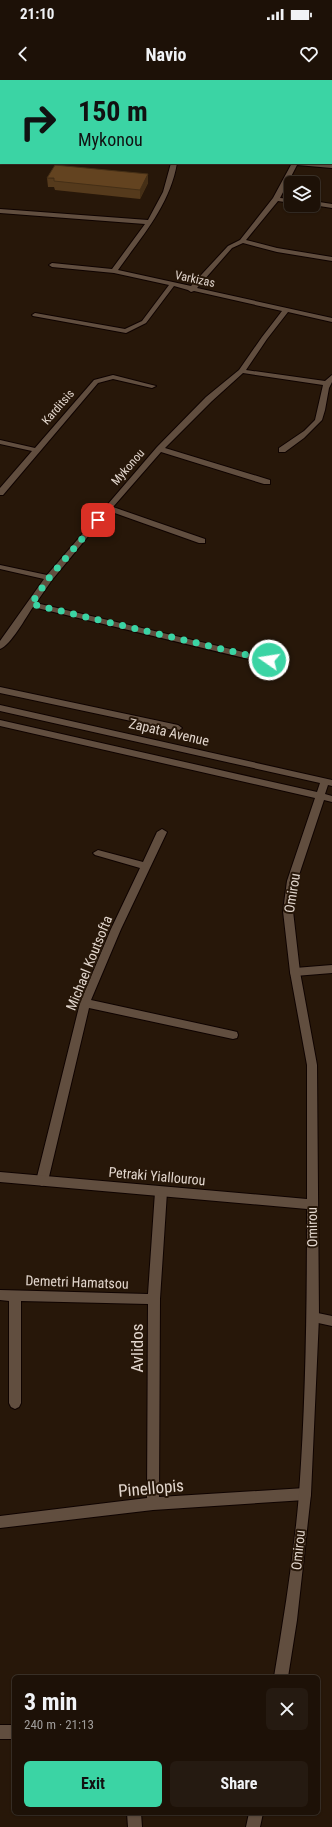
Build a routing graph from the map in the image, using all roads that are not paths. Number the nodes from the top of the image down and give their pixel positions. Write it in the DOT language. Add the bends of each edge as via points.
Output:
graph roads {
  1 [pos="174,164"];
  2 [pos="294,164"];
  3 [pos="307,164"];
  4 [pos="332,166"];
  5 [pos="276,199"];
  6 [pos="284,200"];
  7 [pos="320,204"];
  8 [pos="332,206"];
  9 [pos="0,211"];
  10 [pos="148,222"];
  11 [pos="242,241"];
  12 [pos="332,259"];
  13 [pos="52,265"];
  14 [pos="114,271"];
  15 [pos="172,285"];
  16 [pos="191,290"];
  17 [pos="287,309"];
  18 [pos="35,315"];
  19 [pos="332,320"];
  20 [pos="242,371"];
  21 [pos="332,377"];
  22 [pos="326,383"];
  23 [pos="152,386"];
  24 [pos="0,442"];
  25 [pos="160,449"];
  26 [pos="36,450"];
  27 [pos="282,450"];
  28 [pos="267,482"];
  29 [pos="0,493"];
  30 [pos="108,508"];
  31 [pos="202,541"];
  32 [pos="0,567"];
  33 [pos="49,578"];
  34 [pos="31,604"];
  35 [pos="0,646"];
  36 [pos="269,660"];
  37 [pos="0,690"];
  38 [pos="0,708"];
  39 [pos="0,723"];
  40 [pos="178,728"];
  41 [pos="328,783"];
  42 [pos="320,797"];
  43 [pos="332,799"];
  44 [pos="162,832"];
  45 [pos="98,853"];
  46 [pos="147,866"];
  47 [pos="332,969"];
  48 [pos="295,972"];
  49 [pos="85,1003"];
  50 [pos="233,1035"];
  51 [pos="0,1177"];
  52 [pos="42,1181"];
  53 [pos="161,1192"];
  54 [pos="311,1204"];
  55 [pos="0,1295"];
  56 [pos="15,1295"];
  57 [pos="154,1299"];
  58 [pos="313,1317"];
  59 [pos="332,1321"];
  60 [pos="15,1403"];
  61 [pos="305,1494"];
  62 [pos="153,1504"];
  63 [pos="0,1522"];
  64 [pos="281,1675"];
  65 [pos="0,1732"];
  66 [pos="12,1732"];
  67 [pos="134,1815"];
  68 [pos="256,1815"];
  69 [pos="135,1827"];
  70 [pos="253,1827"];
  1 -- 10 [label="street" via="173,177 165,199"];
  2 -- 5 [label="street"];
  3 -- 4 [label="street"];
  5 -- 6 [label="street"];
  5 -- 11 [label="street"];
  7 -- 8 [label="street"];
  9 -- 10 [label="street"];
  10 -- 14 [label="street"];
  11 -- 12 [label="street"];
  11 -- 16 [label="street" via="230,248"];
  13 -- 14 [label="street, Varkizas"];
  14 -- 15 [label="street, Varkizas"];
  15 -- 16 [label="street, Varkizas"];
  15 -- 18 [label="street" via="144,322 126,331"];
  16 -- 17 [label="street, Varkizas"];
  17 -- 19 [label="street, Varkizas"];
  17 -- 20 [label="street, Mykonou"];
  20 -- 22 [label="street"];
  20 -- 25 [label="street, Mykonou"];
  21 -- 22 [label="street"];
  22 -- 27 [label="street" via="319,419"];
  23 -- 26 [label="street, Karditsis" via="113,377 96,381"];
  24 -- 26 [label="street"];
  25 -- 28 [label="street"];
  25 -- 30 [label="street, Mykonou"];
  26 -- 29 [label="street, Karditsis"];
  30 -- 31 [label="street"];
  30 -- 33 [label="street, Mykonou"];
  32 -- 33 [label="street"];
  33 -- 34 [label="street, Mykonou"];
  34 -- 35 [label="street, Mykonou"];
  34 -- 36 [label="street"];
  37 -- 40 [label="street"];
  38 -- 41 [label="street, Zapata Avenue"];
  39 -- 42 [label="street"];
  41 -- 42 [label="street, Omirou"];
  42 -- 43 [label="street"];
  42 -- 48 [label="street, Omirou" via="290,892 288,921"];
  44 -- 46 [label="street, Michael Koutsofta"];
  45 -- 46 [label="street"];
  46 -- 49 [label="street, Michael Koutsofta" via="116,929"];
  47 -- 48 [label="street"];
  48 -- 54 [label="street, Omirou" via="312,1072"];
  49 -- 50 [label="street"];
  49 -- 52 [label="street, Michael Koutsofta"];
  51 -- 52 [label="street, Petraki Yiallourou"];
  52 -- 53 [label="street, Petraki Yiallourou"];
  53 -- 54 [label="street, Petraki Yiallourou"];
  53 -- 57 [label="street, Avlidos"];
  54 -- 58 [label="street, Omirou"];
  55 -- 56 [label="street, Demetri Hamatsou"];
  56 -- 57 [label="street, Demetri Hamatsou"];
  56 -- 60 [label="street"];
  57 -- 62 [label="street, Avlidos"];
  58 -- 59 [label="street"];
  58 -- 61 [label="street, Omirou"];
  61 -- 62 [label="street, Pinellopis"];
  61 -- 64 [label="street, Omirou"];
  62 -- 63 [label="street, Pinellopis"];
  65 -- 66 [label="street"];
  67 -- 69 [label="street"];
  68 -- 70 [label="street"];
}
